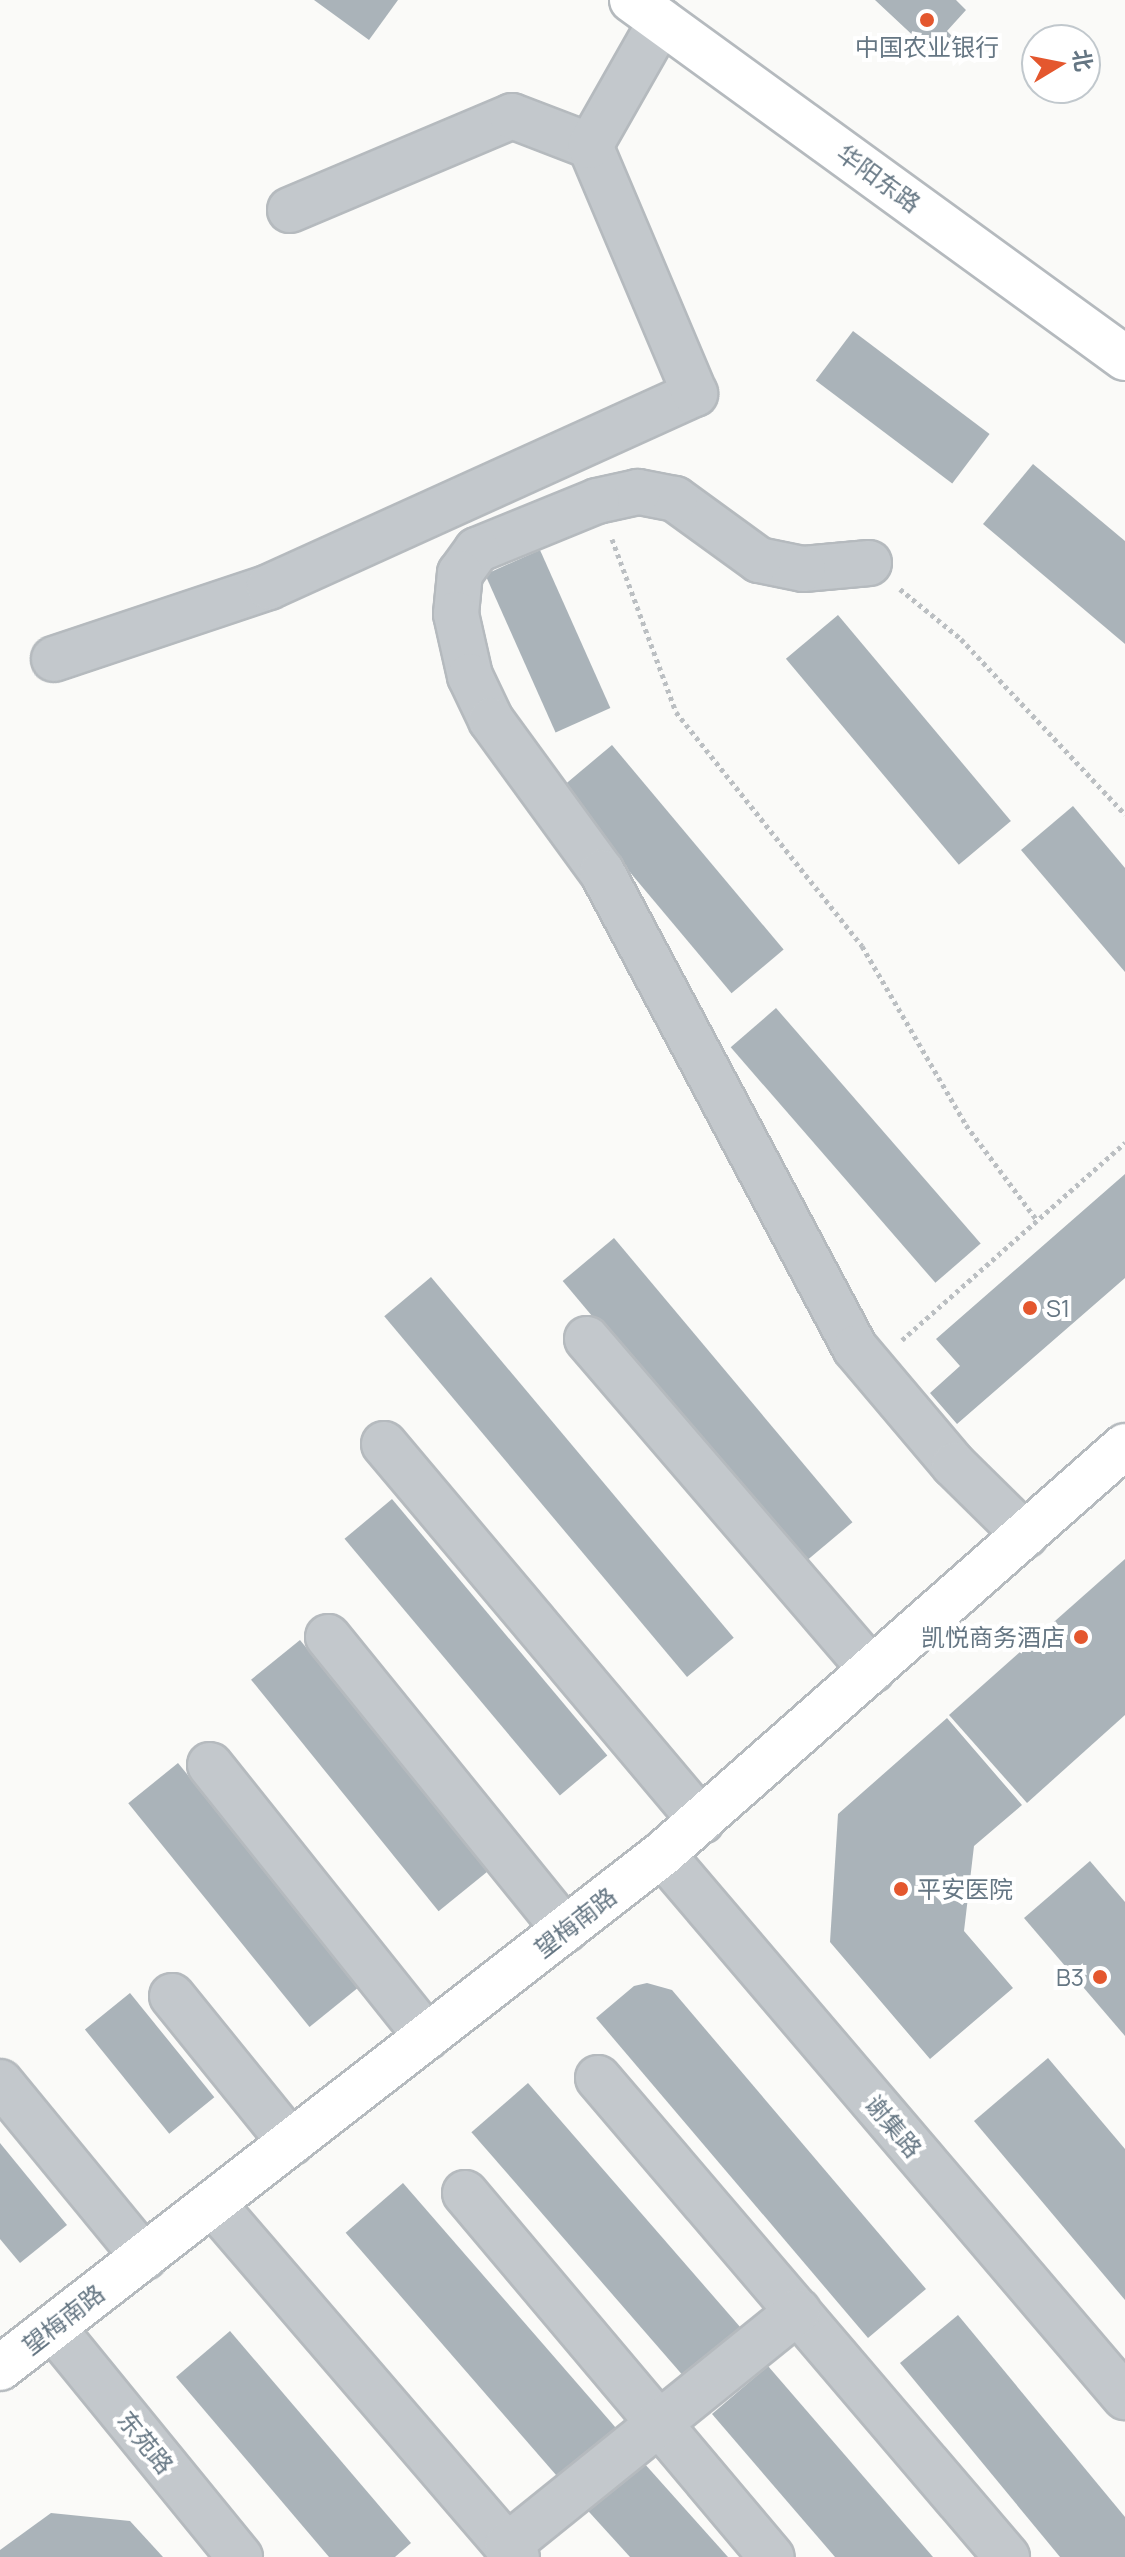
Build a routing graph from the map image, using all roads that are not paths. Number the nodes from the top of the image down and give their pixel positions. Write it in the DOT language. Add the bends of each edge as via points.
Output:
graph roads {
  1 [pos="647,10"];
  2 [pos="590,146"];
  3 [pos="290,210"];
  4 [pos="1125,358"];
  5 [pos="869,563"];
  6 [pos="54,659"];
  7 [pos="587,1339"];
  8 [pos="384,1444"];
  9 [pos="1125,1446"];
  10 [pos="1025,1535"];
  11 [pos="328,1637"];
  12 [pos="872,1670"];
  13 [pos="210,1765"];
  14 [pos="702,1821"];
  15 [pos="662,1854"];
  16 [pos="565,1930"];
  17 [pos="172,1996"];
  18 [pos="427,2037"];
  19 [pos="598,2078"];
  20 [pos="0,2082"];
  21 [pos="291,2143"];
  22 [pos="465,2193"];
  23 [pos="213,2204"];
  24 [pos="144,2257"];
  25 [pos="798,2311"];
  26 [pos="53,2328"];
  27 [pos="0,2368"];
  28 [pos="1125,2397"];
  29 [pos="659,2423"];
  30 [pos="512,2552"];
  31 [pos="240,2557"];
  32 [pos="772,2557"];
  33 [pos="1007,2557"];
  1 -- 2 [label="street"];
  1 -- 4 [label="main road, 华阳东路"];
  2 -- 3 [label="street" via="512,116"];
  2 -- 6 [label="street" via="695,394 269,587"];
  5 -- 10 [label="street" via="803,569 759,560 675,499 638,492 597,501 477,550 460,573 456,614 470,676 491,720 602,872 855,1348 954,1465"];
  7 -- 12 [label="street"];
  8 -- 14 [label="street"];
  9 -- 10 [label="main road, 望梅南路"];
  10 -- 12 [label="main road, 望梅南路"];
  11 -- 16 [label="street"];
  12 -- 14 [label="main road, 望梅南路"];
  13 -- 18 [label="street"];
  14 -- 15 [label="main road, 望梅南路"];
  15 -- 16 [label="main road, 望梅南路"];
  15 -- 28 [label="street, 谢集路"];
  16 -- 18 [label="main road, 望梅南路"];
  17 -- 21 [label="street"];
  18 -- 21 [label="main road, 望梅南路"];
  19 -- 25 [label="street"];
  20 -- 24 [label="street"];
  21 -- 23 [label="main road, 望梅南路"];
  22 -- 29 [label="street"];
  23 -- 24 [label="main road, 望梅南路"];
  23 -- 30 [label="street"];
  24 -- 26 [label="main road, 望梅南路"];
  25 -- 29 [label="street"];
  25 -- 33 [label="street"];
  26 -- 27 [label="main road, 望梅南路"];
  26 -- 31 [label="street, 东苑路"];
  29 -- 30 [label="street"];
  29 -- 32 [label="street"];
}
